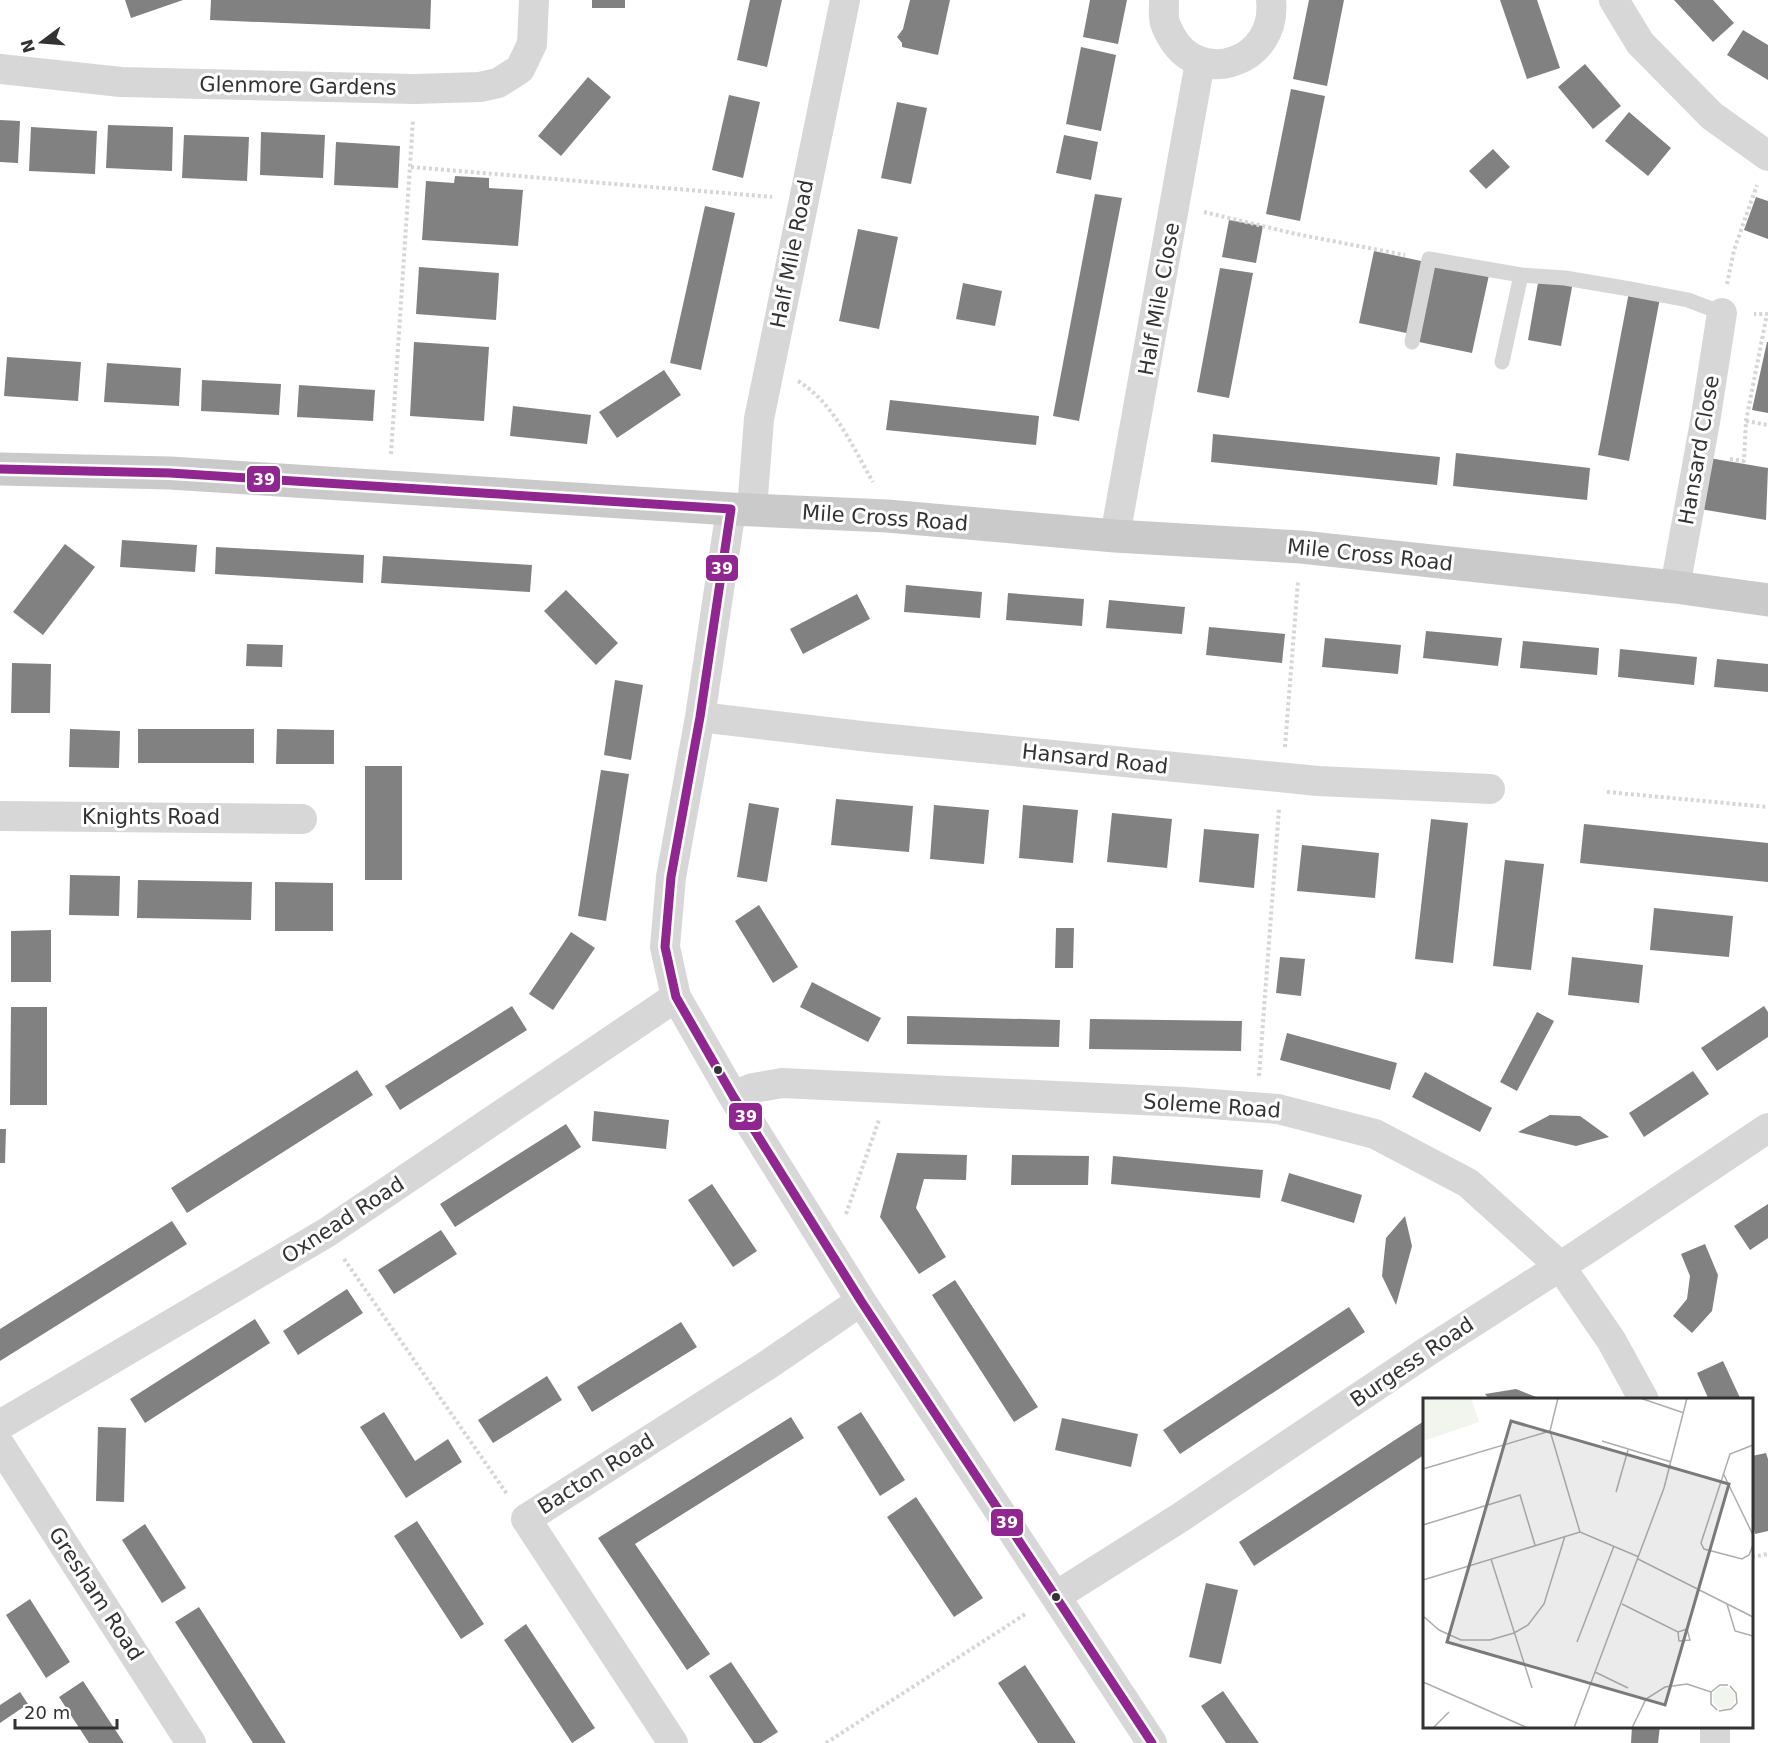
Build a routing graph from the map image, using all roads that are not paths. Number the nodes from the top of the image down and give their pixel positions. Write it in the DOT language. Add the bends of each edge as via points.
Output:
graph roads {
  1 [pos="534,0"];
  2 [pos="845,0"];
  3 [pos="1164,0"];
  4 [pos="1270,0"];
  5 [pos="1614,0"];
  6 [pos="1200,62"];
  7 [pos="0,69"];
  8 [pos="1768,156"];
  9 [pos="1521,275"];
  10 [pos="1722,313"];
  11 [pos="1412,342"];
  12 [pos="1502,362"];
  13 [pos="0,469"];
  14 [pos="741,509"];
  15 [pos="1115,536"];
  16 [pos="1675,587"];
  17 [pos="1768,600"];
  18 [pos="700,717"];
  19 [pos="1490,789"];
  20 [pos="0,816"];
  21 [pos="302,819"];
  22 [pos="676,997"];
  23 [pos="733,1096"];
  24 [pos="1768,1128"];
  25 [pos="1560,1266"];
  26 [pos="861,1301"];
  27 [pos="1643,1398"];
  28 [pos="0,1425"];
  29 [pos="0,1445"];
  30 [pos="1056,1596"];
  31 [pos="191,1743"];
  32 [pos="673,1743"];
  33 [pos="1152,1743"];
  1 -- 7 [label="street, Glenmore Gardens" via="532,44 520,69 498,83 480,87 121,82"];
  2 -- 14 [label="street, Half Mile Road"];
  3 -- 6 [label="street" via="1165,24 1177,47"];
  4 -- 6 [label="street" via="1272,14 1267,35 1256,49 1228,64"];
  5 -- 8 [label="street" via="1640,43 1712,116"];
  6 -- 15 [label="street, Half Mile Close"];
  9 -- 10 [label="lane" via="1642,291 1688,300"];
  9 -- 11 [label="lane" via="1429,259"];
  9 -- 12 [label="lane"];
  10 -- 16 [label="street, Hansard Close"];
  13 -- 14 [label="main road, Mile Cross Road" via="170,473"];
  14 -- 15 [label="main road, Mile Cross Road" via="887,516"];
  14 -- 18 [label="street, Half Mile Road"];
  15 -- 16 [label="main road, Mile Cross Road" via="1301,547"];
  16 -- 17 [label="main road, Mile Cross Road"];
  18 -- 19 [label="street, Hansard Road" via="1282,777"];
  18 -- 22 [label="street, Half Mile Road" via="671,877 665,947"];
  20 -- 21 [label="street, Knights Road"];
  22 -- 23 [label="street, Half Mile Road"];
  22 -- 28 [label="street, Oxnead Road" via="326,1233"];
  23 -- 25 [label="street, Soleme Road" via="782,1083 1278,1108 1375,1134 1468,1183"];
  23 -- 26 [label="street, Half Mile Road"];
  24 -- 25 [label="street, Burgess Road"];
  25 -- 27 [label="street, Soleme Road" via="1611,1340"];
  25 -- 30 [label="street, Burgess Road"];
  26 -- 30 [label="street, Half Mile Road"];
  26 -- 32 [label="street, Bacton Road" via="526,1519"];
  29 -- 31 [label="street, Gresham Road"];
  30 -- 33 [label="street, Half Mile Road"];
}
